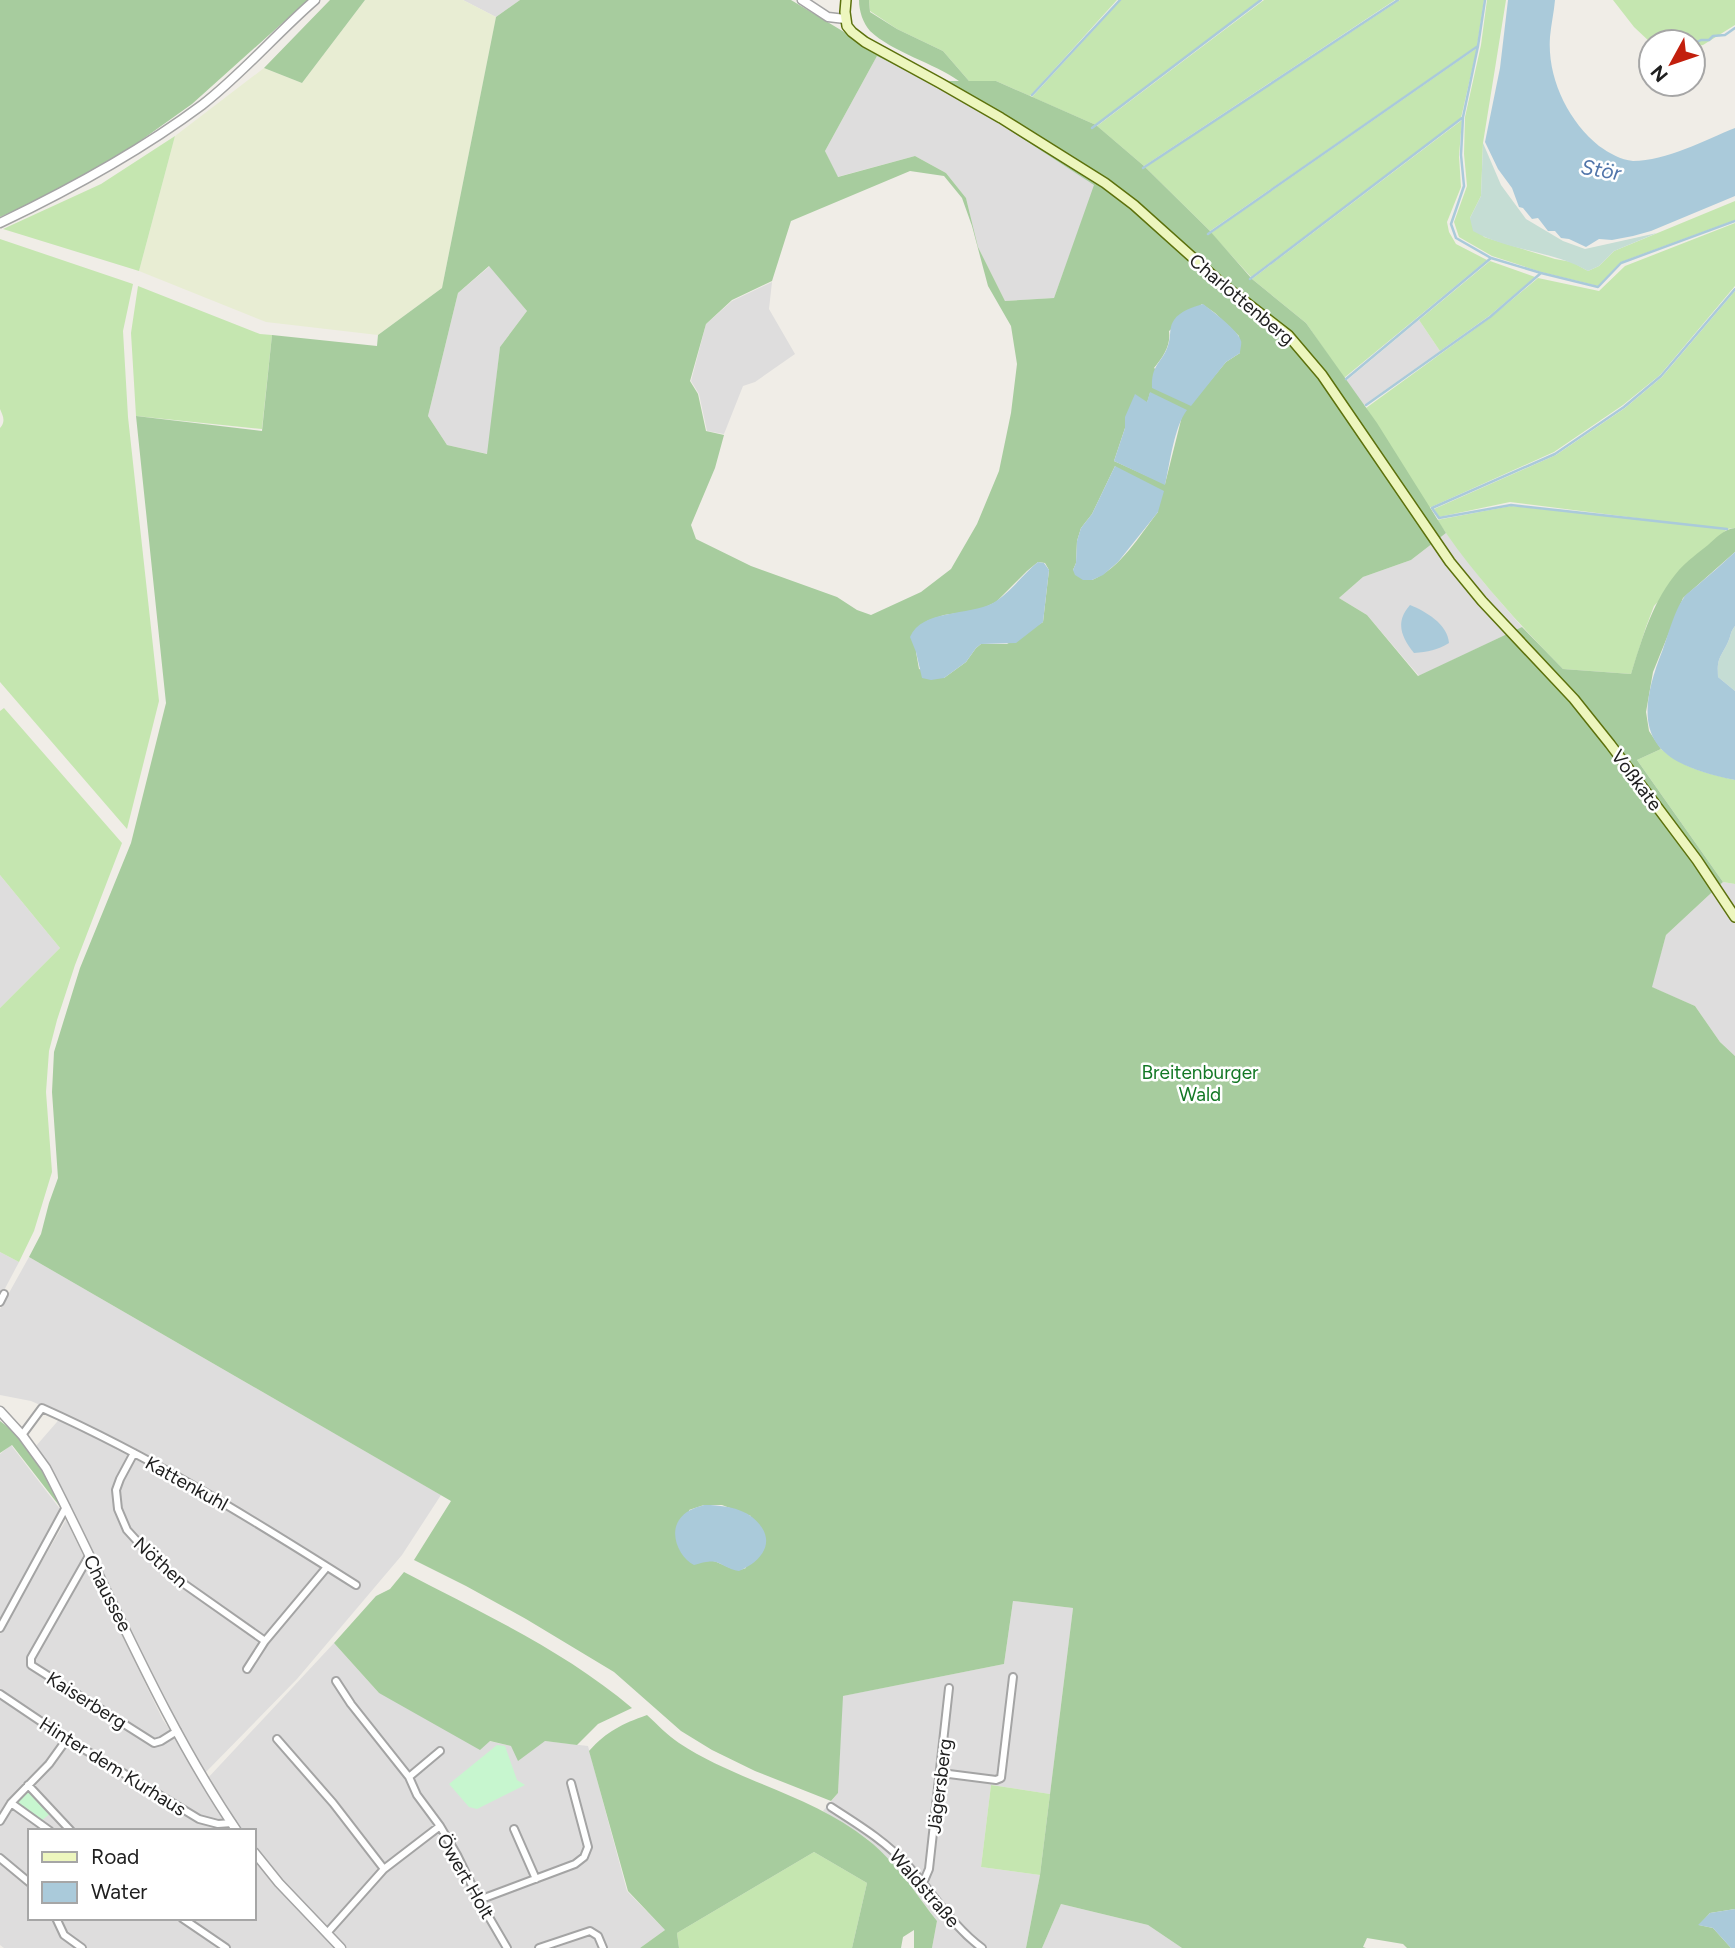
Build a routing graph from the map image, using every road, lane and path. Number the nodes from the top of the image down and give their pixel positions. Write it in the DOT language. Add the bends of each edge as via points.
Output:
graph roads {
  1 [pos="315,0"];
  2 [pos="802,0"];
  3 [pos="846,0"];
  4 [pos="845,19"];
  5 [pos="0,223"];
  6 [pos="1529,651"];
  7 [pos="1735,916"];
  8 [pos="4,1294"];
  9 [pos="0,1302"];
  10 [pos="0,1410"];
  11 [pos="22,1435"];
  12 [pos="134,1453"];
  13 [pos="66,1507"];
  14 [pos="89,1556"];
  15 [pos="327,1567"];
  16 [pos="356,1585"];
  17 [pos="0,1628"];
  18 [pos="265,1641"];
  19 [pos="247,1669"];
  20 [pos="1013,1677"];
  21 [pos="336,1681"];
  22 [pos="950,1688"];
  23 [pos="0,1694"];
  24 [pos="177,1731"];
  25 [pos="67,1739"];
  26 [pos="276,1739"];
  27 [pos="440,1751"];
  28 [pos="941,1773"];
  29 [pos="409,1777"];
  30 [pos="571,1783"];
  31 [pos="28,1785"];
  32 [pos="11,1803"];
  33 [pos="831,1807"];
  34 [pos="0,1821"];
  35 [pos="440,1826"];
  36 [pos="235,1827"];
  37 [pos="47,1829"];
  38 [pos="69,1829"];
  39 [pos="514,1829"];
  40 [pos="256,1854"];
  41 [pos="0,1858"];
  42 [pos="384,1869"];
  43 [pos="536,1879"];
  44 [pos="28,1882"];
  45 [pos="923,1882"];
  46 [pos="479,1900"];
  47 [pos="58,1920"];
  48 [pos="185,1920"];
  49 [pos="327,1933"];
  50 [pos="82,1948"];
  51 [pos="226,1948"];
  52 [pos="341,1948"];
  53 [pos="508,1948"];
  54 [pos="539,1948"];
  55 [pos="603,1948"];
  56 [pos="982,1948"];
  1 -- 5 [label="street" via="202,104 122,159"];
  2 -- 4 [label="street" via="828,17"];
  3 -- 4 [label="main road"];
  4 -- 6 [label="main road, Charlottenberg" via="865,43 1001,118 1105,183 1288,335 1322,375 1450,562"];
  6 -- 7 [label="main road, Voßkate" via="1610,744"];
  8 -- 9 [label="street"];
  10 -- 11 [label="street, Chaussee"];
  11 -- 12 [label="street, Kattenkuhl" via="42,1408"];
  11 -- 13 [label="street, Chaussee"];
  12 -- 15 [label="street, Kattenkuhl" via="241,1512"];
  12 -- 18 [label="street, Nöthen" via="117,1490 118,1509 127,1530 177,1579"];
  13 -- 14 [label="street, Chaussee"];
  13 -- 17 [label="street"];
  14 -- 24 [label="street, Chaussee"];
  14 -- 24 [label="street, Kaiserberg" via="30,1658 31,1665 155,1743"];
  15 -- 16 [label="street, Kattenkuhl"];
  15 -- 18 [label="street"];
  18 -- 19 [label="street"];
  20 -- 28 [label="street" via="1000,1779"];
  21 -- 29 [label="street"];
  22 -- 28 [label="street, Jägersberg"];
  23 -- 25 [label="street, Hinter dem Kurhaus"];
  24 -- 36 [label="street, Chaussee"];
  25 -- 31 [label="street"];
  25 -- 36 [label="street, Hinter dem Kurhaus" via="199,1819"];
  26 -- 42 [label="street"];
  27 -- 29 [label="street"];
  28 -- 45 [label="street, Jägersberg" via="929,1869"];
  29 -- 35 [label="street"];
  30 -- 43 [label="street" via="588,1847 575,1864"];
  31 -- 32 [label="street"];
  31 -- 38 [label="street"];
  32 -- 34 [label="street"];
  32 -- 37 [label="street"];
  33 -- 45 [label="street, Waldstraße" via="887,1845"];
  35 -- 42 [label="street, Öwert Holt"];
  35 -- 46 [label="street, Öwert Holt"];
  39 -- 43 [label="street"];
  40 -- 49 [label="street"];
  41 -- 44 [label="street"];
  42 -- 49 [label="street, Öwert Holt"];
  43 -- 46 [label="street"];
  45 -- 56 [label="street, Waldstraße" via="957,1927"];
  46 -- 53 [label="street, Öwert Holt"];
  47 -- 50 [label="street" via="64,1935"];
  48 -- 51 [label="street"];
  49 -- 52 [label="street"];
  54 -- 55 [label="street" via="590,1931"];
}
